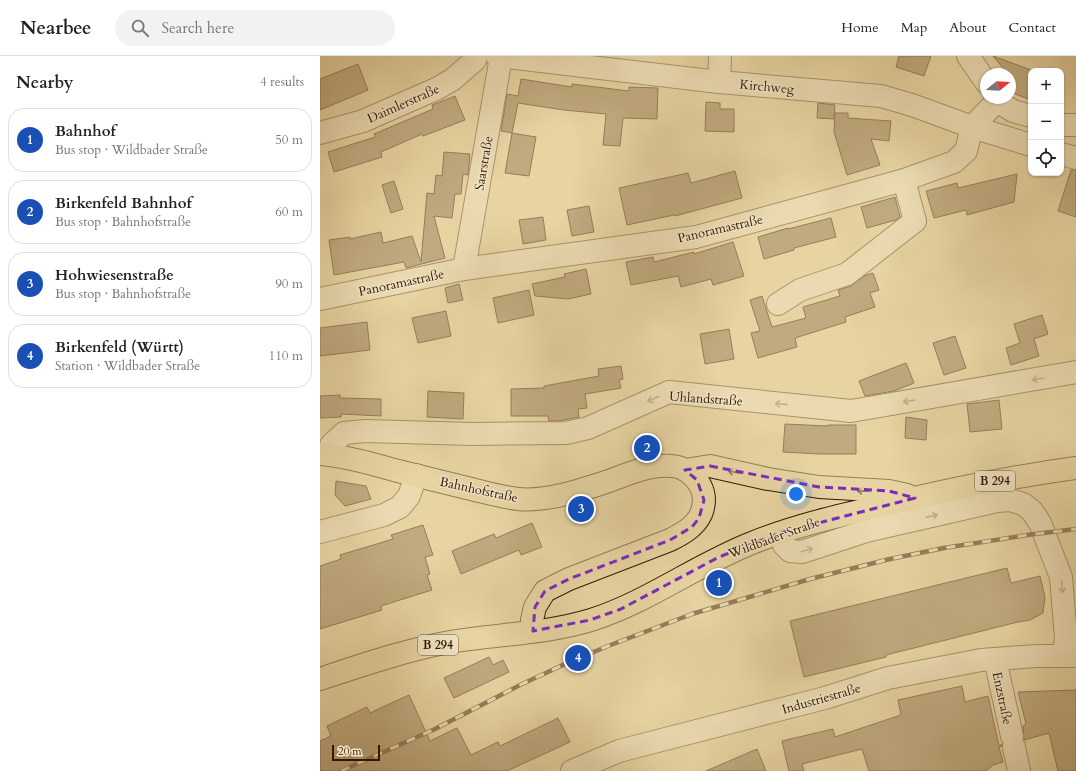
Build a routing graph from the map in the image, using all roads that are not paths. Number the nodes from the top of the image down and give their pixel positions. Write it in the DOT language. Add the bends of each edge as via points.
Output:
graph roads {
  1 [pos="476,56"];
  2 [pos="720,56"];
  3 [pos="968,56"];
  4 [pos="509,57"];
  5 [pos="980,73"];
  6 [pos="719,82"];
  7 [pos="993,104"];
  8 [pos="1004,104"];
  9 [pos="1028,115"];
  10 [pos="1064,125"];
  11 [pos="1076,125"];
  12 [pos="972,127"];
  13 [pos="320,133"];
  14 [pos="1028,144"];
  15 [pos="1064,155"];
  16 [pos="1076,158"];
  17 [pos="904,180"];
  18 [pos="464,269"];
  19 [pos="320,299"];
  20 [pos="778,304"];
  21 [pos="1076,372"];
  22 [pos="324,454"];
  23 [pos="1076,468"];
  24 [pos="685,470"];
  25 [pos="416,475"];
  26 [pos="915,498"];
  27 [pos="320,532"];
  28 [pos="780,533"];
  29 [pos="533,631"];
  30 [pos="1070,656"];
  31 [pos="995,659"];
  32 [pos="320,680"];
  33 [pos="572,771"];
  34 [pos="1019,771"];
  1 -- 13 [label="street, Daimlerstraße" via="475,60 452,80 436,89 363,121"];
  2 -- 6 [label="street"];
  3 -- 5 [label="street"];
  4 -- 6 [label="street, Kirchweg"];
  4 -- 18 [label="street, Saarstraße"];
  6 -- 12 [label="street, Kirchweg" via="881,96"];
  7 -- 12 [label="street"];
  8 -- 9 [label="street" via="1013,111"];
  10 -- 11 [label="street"];
  12 -- 14 [label="street, Kirchweg"];
  12 -- 17 [label="street, Panoramastraße" via="966,151 954,162"];
  15 -- 16 [label="street"];
  17 -- 18 [label="street, Panoramastraße" via="696,237"];
  17 -- 20 [label="street" via="915,221 847,274 800,290"];
  18 -- 19 [label="street, Panoramastraße"];
  21 -- 22 [label="street, Uhlandstraße, one-way" via="851,411 669,392 588,428 566,433 366,431 344,433"];
  22 -- 25 [label="main road, Bahnhofstraße"];
  23 -- 26 [label="main road, Wildbader Straße / B 294" via="1026,475"];
  24 -- 25 [label="main road, Bahnhofstraße" via="671,466 649,468 569,493 519,499"];
  26 -- 24 [label="main road, one-way" via="889,491 819,488 710,466"];
  24 -- 29 [label="main road" via="697,480 703,490 703,510 692,527 670,540 569,579 545,591 534,607"];
  25 -- 27 [label="street" via="409,496 400,507 384,515"];
  26 -- 28 [label="main road, Wildbader Straße / B 294" via="820,520"];
  28 -- 29 [label="main road, Wildbader Straße / B 294" via="719,557 621,609 590,620"];
  28 -- 30 [label="street, one-way" via="784,545 790,550 802,552 866,531 997,501 1010,500 1023,504 1032,511 1040,523 1061,577"];
  29 -- 32 [label="main road, Wildbader Straße / B 294" via="449,642 418,649"];
  30 -- 31 [label="street, Industriestraße"];
  31 -- 33 [label="street, Industriestraße" via="888,678 825,698 618,751"];
  31 -- 34 [label="street, Enzstraße"];
}
